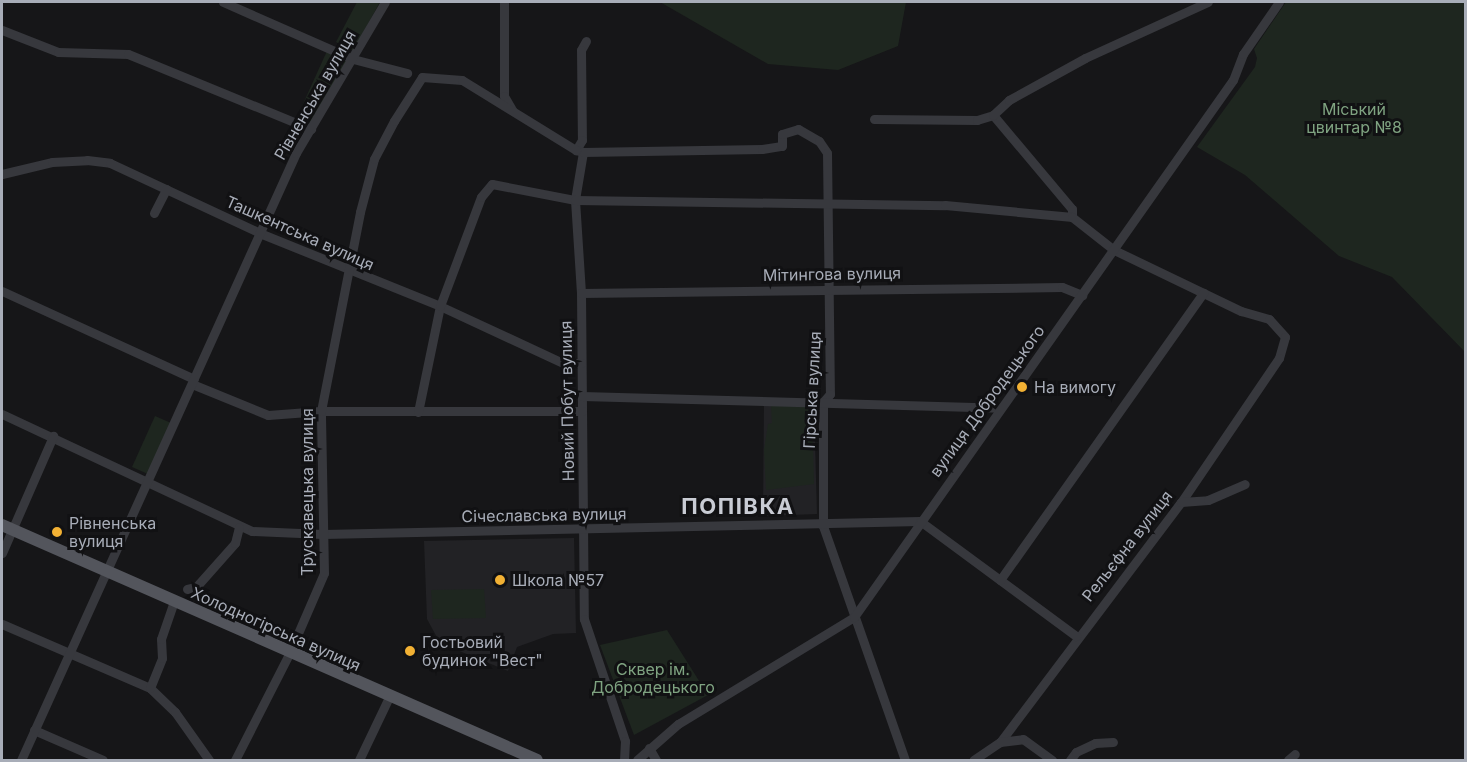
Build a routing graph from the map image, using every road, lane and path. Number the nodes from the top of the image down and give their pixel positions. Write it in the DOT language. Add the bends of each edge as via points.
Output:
graph roads {
  1 [pos="223,2"];
  2 [pos="384,2"];
  3 [pos="504,2"];
  4 [pos="1208,2"];
  5 [pos="1279,2"];
  6 [pos="2,30"];
  7 [pos="586,41"];
  8 [pos="353,59"];
  9 [pos="407,73"];
  10 [pos="514,114"];
  11 [pos="993,115"];
  12 [pos="874,119"];
  13 [pos="311,129"];
  14 [pos="580,151"];
  15 [pos="2,174"];
  16 [pos="166,189"];
  17 [pos="575,200"];
  18 [pos="826,202"];
  19 [pos="154,213"];
  20 [pos="1072,217"];
  21 [pos="262,234"];
  22 [pos="1114,250"];
  23 [pos="347,271"];
  24 [pos="826,289"];
  25 [pos="2,291"];
  26 [pos="581,293"];
  27 [pos="1203,293"];
  28 [pos="1082,295"];
  29 [pos="440,306"];
  30 [pos="581,363"];
  31 [pos="193,381"];
  32 [pos="582,396"];
  33 [pos="823,402"];
  34 [pos="1000,408"];
  35 [pos="321,411"];
  36 [pos="582,411"];
  37 [pos="418,412"];
  38 [pos="2,414"];
  39 [pos="53,436"];
  40 [pos="146,480"];
  41 [pos="1245,484"];
  42 [pos="1181,502"];
  43 [pos="920,521"];
  44 [pos="239,526"];
  45 [pos="823,526"];
  46 [pos="7,527"];
  47 [pos="583,530"];
  48 [pos="323,534"];
  49 [pos="2,553"];
  50 [pos="105,571"];
  51 [pos="1000,580"];
  52 [pos="187,590"];
  53 [pos="174,602"];
  54 [pos="854,617"];
  55 [pos="2,624"];
  56 [pos="1076,636"];
  57 [pos="67,651"];
  58 [pos="289,654"];
  59 [pos="150,688"];
  60 [pos="389,697"];
  61 [pos="34,730"];
  62 [pos="1113,741"];
  63 [pos="1000,742"];
  64 [pos="649,748"];
  65 [pos="21,760"];
  66 [pos="103,760"];
  67 [pos="209,760"];
  68 [pos="235,760"];
  69 [pos="359,760"];
  70 [pos="537,760"];
  71 [pos="624,760"];
  72 [pos="638,760"];
  73 [pos="656,760"];
  74 [pos="904,760"];
  75 [pos="973,760"];
  76 [pos="1052,760"];
  77 [pos="1070,760"];
  1 -- 8 [label="street"];
  2 -- 8 [label="street, Рівненська вулиця"];
  3 -- 10 [label="street" via="504,96"];
  4 -- 11 [label="street" via="1084,58 1010,100"];
  5 -- 22 [label="street, вулиця Добродецького" via="1243,54 1233,80"];
  6 -- 13 [label="street" via="58,52 128,54"];
  7 -- 14 [label="street, Новий Побут вулиця" via="581,50"];
  8 -- 9 [label="street"];
  8 -- 13 [label="street, Рівненська вулиця"];
  10 -- 14 [label="street"];
  10 -- 23 [label="street, Трускавецька вулиця" via="462,80 422,77 374,159"];
  11 -- 12 [label="street" via="977,120"];
  11 -- 20 [label="street" via="1072,208"];
  13 -- 21 [label="street, Рівненська вулиця" via="296,153"];
  14 -- 17 [label="street, Новий Побут вулиця"];
  14 -- 18 [label="street, Гірська вулиця" via="762,149 782,146 782,134 798,129 819,141 827,153"];
  15 -- 16 [label="street, Ташкентська вулиця" via="52,162 87,160 110,164"];
  16 -- 19 [label="street"];
  16 -- 21 [label="street, Ташкентська вулиця"];
  17 -- 18 [label="street"];
  17 -- 26 [label="street, Новий Побут вулиця"];
  17 -- 29 [label="street" via="502,185 486,188"];
  18 -- 20 [label="street" via="945,205"];
  18 -- 24 [label="street, Гірська вулиця"];
  20 -- 22 [label="street"];
  21 -- 23 [label="street, Ташкентська вулиця"];
  21 -- 31 [label="street, Рівненська вулиця"];
  22 -- 27 [label="street"];
  22 -- 28 [label="street, вулиця Добродецького"];
  23 -- 29 [label="street, Ташкентська вулиця"];
  23 -- 35 [label="street, Трускавецька вулиця"];
  24 -- 26 [label="street, Мітингова вулиця"];
  24 -- 28 [label="street, Мітингова вулиця" via="1062,287"];
  24 -- 33 [label="street, Гірська вулиця" via="831,297 830,394"];
  25 -- 31 [label="street"];
  26 -- 30 [label="street, Новий Побут вулиця"];
  27 -- 42 [label="street, Рельєфна вулиця" via="1269,319 1285,337 1279,358"];
  27 -- 51 [label="street"];
  28 -- 34 [label="street, вулиця Добродецького"];
  29 -- 30 [label="street, Ташкентська вулиця" via="563,363"];
  29 -- 37 [label="street"];
  30 -- 32 [label="street, Новий Побут вулиця"];
  31 -- 35 [label="street" via="268,415"];
  31 -- 40 [label="street, Рівненська вулиця"];
  32 -- 33 [label="street"];
  32 -- 36 [label="street, Новий Побут вулиця"];
  33 -- 34 [label="street"];
  33 -- 45 [label="street, Гірська вулиця"];
  34 -- 43 [label="street, вулиця Добродецького"];
  35 -- 37 [label="street"];
  35 -- 48 [label="street, Трускавецька вулиця"];
  36 -- 37 [label="street"];
  36 -- 47 [label="street, Новий Побут вулиця"];
  38 -- 39 [label="street, Січеславська вулиця"];
  39 -- 40 [label="street, Січеславська вулиця"];
  39 -- 46 [label="street"];
  40 -- 44 [label="street, Січеславська вулиця"];
  40 -- 50 [label="street, Рівненська вулиця"];
  41 -- 42 [label="street" via="1208,500"];
  42 -- 56 [label="street, Рельєфна вулиця"];
  43 -- 45 [label="street, Січеславська вулиця"];
  43 -- 51 [label="street"];
  43 -- 54 [label="street, вулиця Добродецького"];
  44 -- 48 [label="street, Січеславська вулиця" via="274,533"];
  44 -- 52 [label="street" via="235,543 196,586"];
  45 -- 47 [label="street, Січеславська вулиця"];
  45 -- 54 [label="street, Гірська вулиця"];
  46 -- 49 [label="street"];
  46 -- 50 [label="main road, Холодногірська вулиця"];
  47 -- 48 [label="street, Січеславська вулиця"];
  47 -- 71 [label="street, Новий Побут вулиця" via="586,630 625,741"];
  48 -- 58 [label="street, Трускавецька вулиця" via="321,584"];
  50 -- 53 [label="main road, Холодногірська вулиця"];
  50 -- 57 [label="street, Рівненська вулиця"];
  51 -- 56 [label="street"];
  53 -- 58 [label="main road, Холодногірська вулиця"];
  53 -- 59 [label="street" via="161,639 162,658"];
  54 -- 64 [label="street, вулиця Добродецького" via="727,693"];
  54 -- 74 [label="street, Гірська вулиця"];
  55 -- 57 [label="street"];
  56 -- 63 [label="street, Рельєфна вулиця"];
  57 -- 59 [label="street"];
  57 -- 61 [label="street, Рівненська вулиця"];
  58 -- 60 [label="main road, Холодногірська вулиця"];
  58 -- 68 [label="street, Трускавецька вулиця"];
  59 -- 67 [label="street" via="175,712"];
  60 -- 69 [label="street"];
  60 -- 70 [label="main road, Холодногірська вулиця"];
  61 -- 65 [label="street, Рівненська вулиця"];
  61 -- 66 [label="street"];
  62 -- 77 [label="street" via="1095,743 1076,752"];
  63 -- 75 [label="street, Рельєфна вулиця"];
  63 -- 76 [label="street" via="1023,739"];
  64 -- 72 [label="street, вулиця Добродецького"];
  64 -- 73 [label="street"];
}
